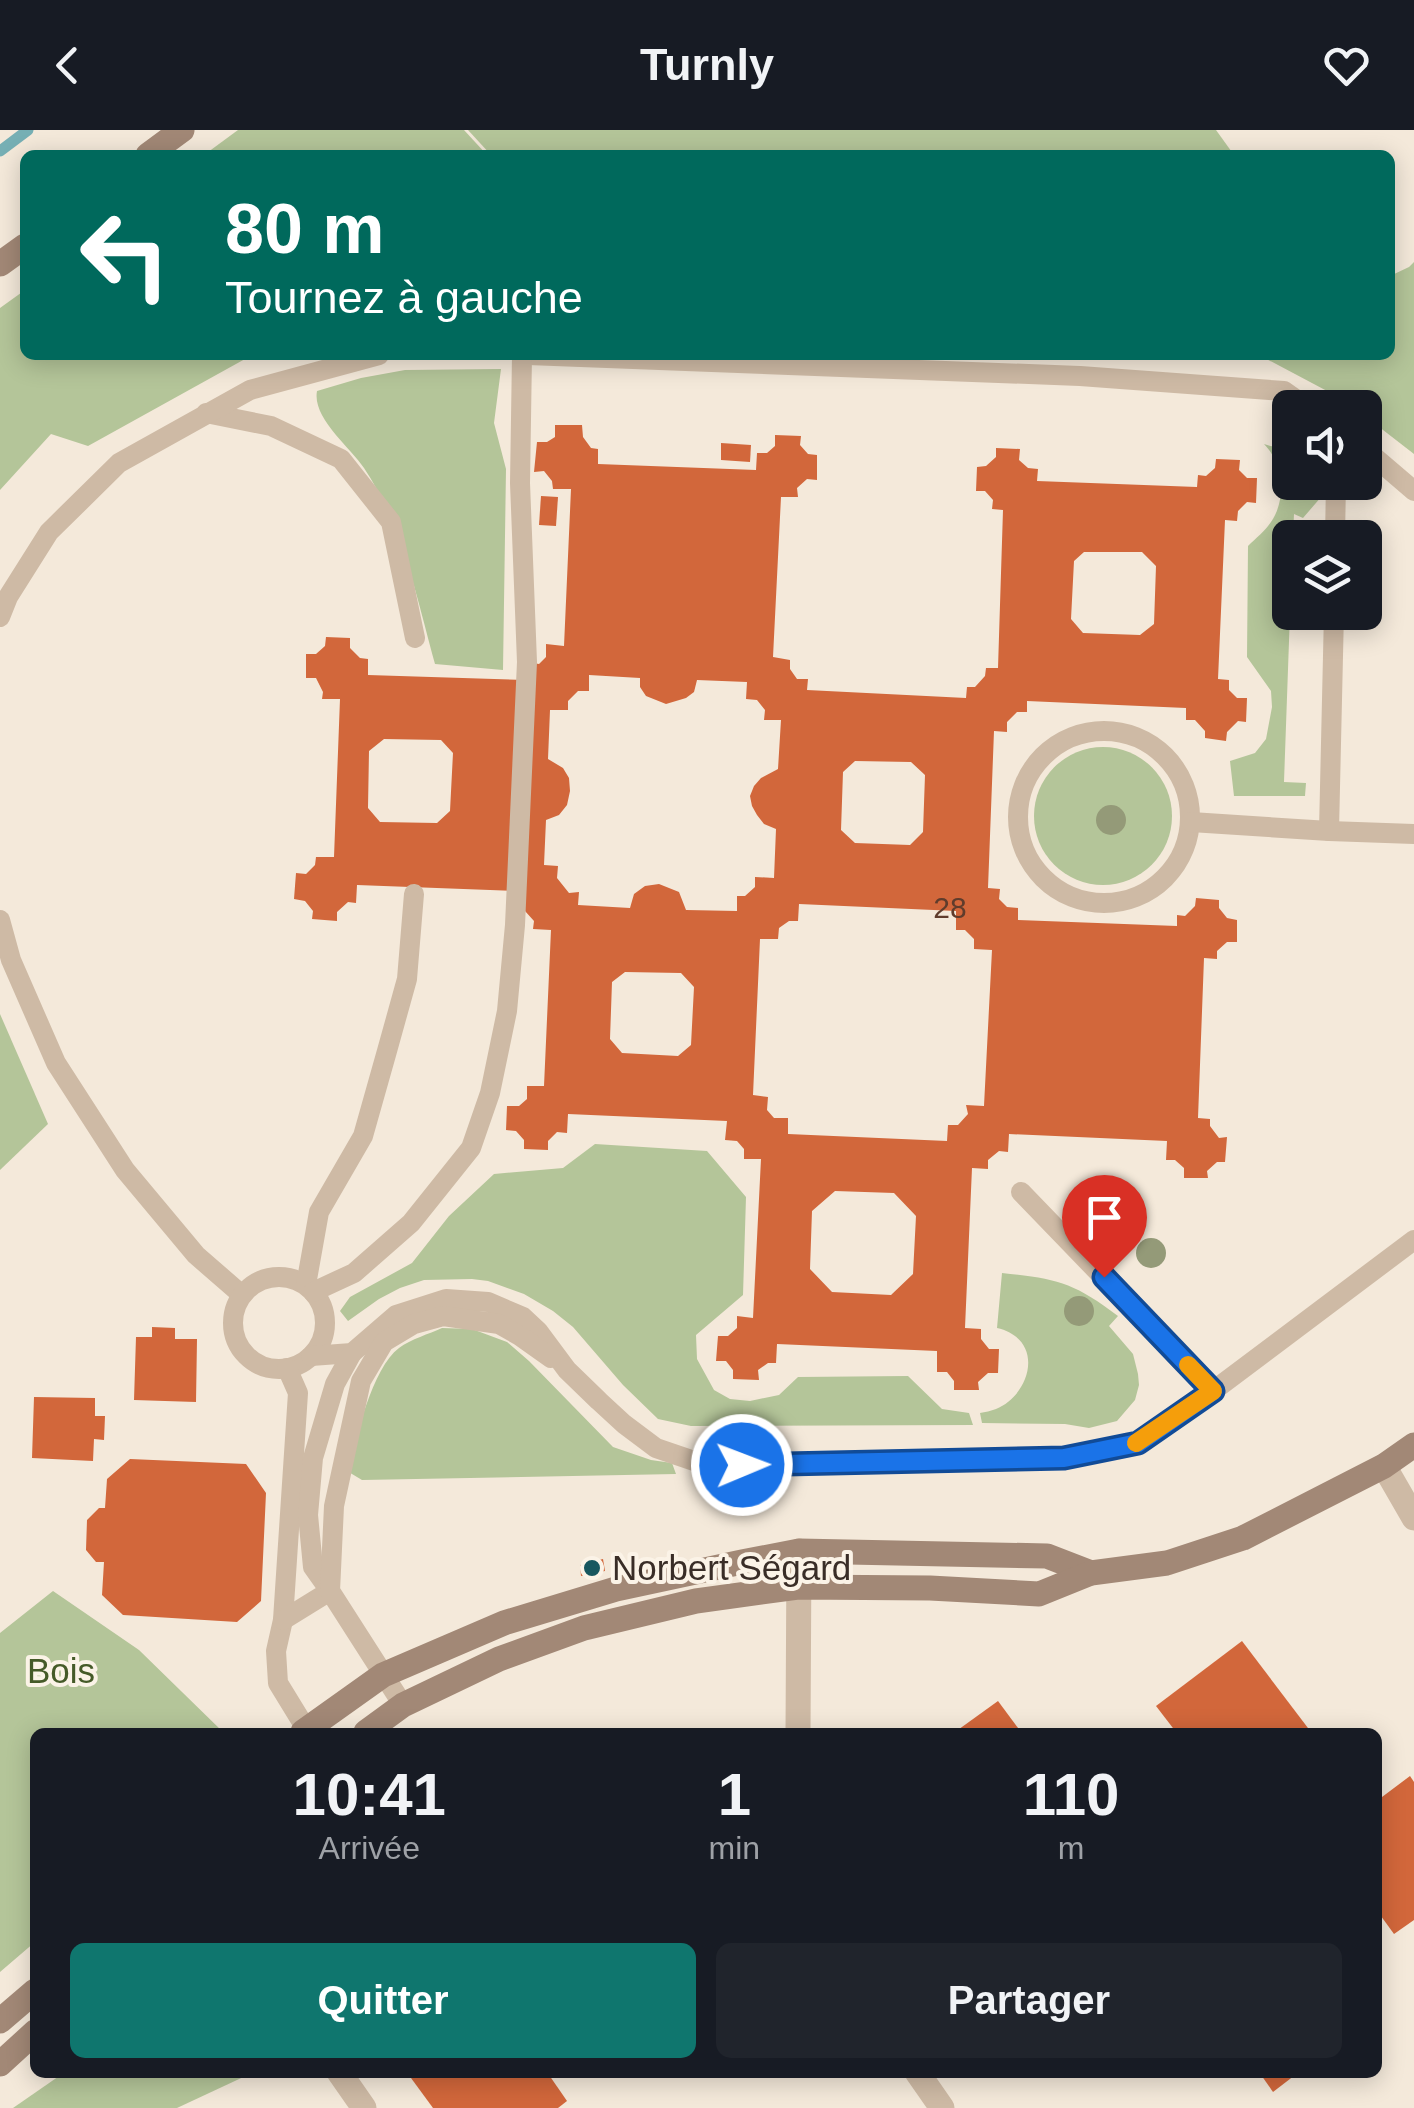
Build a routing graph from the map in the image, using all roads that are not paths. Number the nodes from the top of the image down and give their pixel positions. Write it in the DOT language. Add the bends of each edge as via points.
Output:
graph roads {
  1 [pos="182,130"];
  2 [pos="155,150"];
  3 [pos="361,360"];
  4 [pos="525,360"];
  5 [pos="657,360"];
  6 [pos="1272,390"];
  7 [pos="206,414"];
  8 [pos="1382,463"];
  9 [pos="1414,490"];
  10 [pos="0,617"];
  11 [pos="1334,630"];
  12 [pos="415,638"];
  13 [pos="1191,822"];
  14 [pos="1329,831"];
  15 [pos="1414,834"];
  16 [pos="414,894"];
  17 [pos="0,920"];
  18 [pos="1021,1192"];
  19 [pos="1414,1240"];
  20 [pos="310,1289"];
  21 [pos="242,1295"];
  22 [pos="352,1353"];
  23 [pos="311,1356"];
  24 [pos="286,1368"];
  25 [pos="568,1370"];
  26 [pos="1213,1391"];
  27 [pos="1414,1445"];
  28 [pos="1384,1466"];
  29 [pos="1414,1518"];
  30 [pos="799,1551"];
  31 [pos="1091,1572"];
  32 [pos="798,1586"];
  33 [pos="330,1592"];
  34 [pos="283,1620"];
  35 [pos="383,1675"];
  36 [pos="403,1706"];
  37 [pos="304,1728"];
  38 [pos="311,1728"];
  39 [pos="372,1728"];
  40 [pos="798,1728"];
  41 [pos="30,1995"];
  42 [pos="0,2022"];
  43 [pos="30,2037"];
  44 [pos="0,2064"];
  45 [pos="343,2078"];
  46 [pos="921,2078"];
  47 [pos="364,2108"];
  48 [pos="942,2108"];
  1 -- 2 [label="main road"];
  3 -- 7 [label="lane" via="250,390"];
  4 -- 20 [label="lane" via="520,483 527,662 517,887 507,1011 490,1093 470,1148 412,1223 354,1274"];
  5 -- 6 [label="lane"];
  7 -- 10 [label="lane" via="118,463 49,532"];
  7 -- 12 [label="lane" via="270,426 341,459 391,522"];
  8 -- 9 [label="lane"];
  11 -- 14 [label="lane"];
  13 -- 13 [label="lane" via="1176,767 1156,747 1102,730 1049,750 1019,798 1018,827 1042,877 1092,902 1120,902 1147,892 1169,874"];
  13 -- 14 [label="lane"];
  14 -- 15 [label="lane"];
  16 -- 20 [label="lane" via="407,979 363,1136 318,1212"];
  17 -- 21 [label="lane" via="56,1063 126,1170 196,1254"];
  18 -- 26 [label="lane"];
  19 -- 26 [label="lane"];
  20 -- 21 [label="lane" via="279,1276"];
  20 -- 23 [label="lane" via="325,1317"];
  21 -- 24 [label="lane" via="234,1310 236,1340 256,1363"];
  22 -- 23 [label="lane"];
  22 -- 25 [label="lane" via="396,1316 446,1299 488,1302 523,1317"];
  22 -- 33 [label="lane" via="313,1458 313,1567"];
  23 -- 24 [label="lane"];
  24 -- 34 [label="lane" via="298,1393"];
  25 -- 26 [label="lane" via="656,1448 697,1462 742,1465 1064,1458 1138,1443"];
  25 -- 33 [label="lane" via="499,1324 473,1319 443,1316 384,1342 361,1381 352,1419 334,1506"];
  27 -- 28 [label="main road"];
  28 -- 29 [label="street"];
  28 -- 31 [label="main road" via="1243,1538 1167,1562"];
  30 -- 31 [label="main road" via="1047,1556"];
  30 -- 32 [label="street"];
  30 -- 35 [label="main road" via="599,1594 504,1623"];
  31 -- 32 [label="main road" via="1040,1594"];
  32 -- 36 [label="main road" via="584,1628 499,1659"];
  32 -- 40 [label="street"];
  33 -- 34 [label="lane"];
  33 -- 35 [label="lane"];
  34 -- 37 [label="lane" via="278,1683"];
  35 -- 36 [label="lane"];
  35 -- 38 [label="main road"];
  36 -- 39 [label="main road"];
  41 -- 42 [label="main road"];
  43 -- 44 [label="main road"];
  45 -- 47 [label="street"];
  46 -- 48 [label="street"];
}
